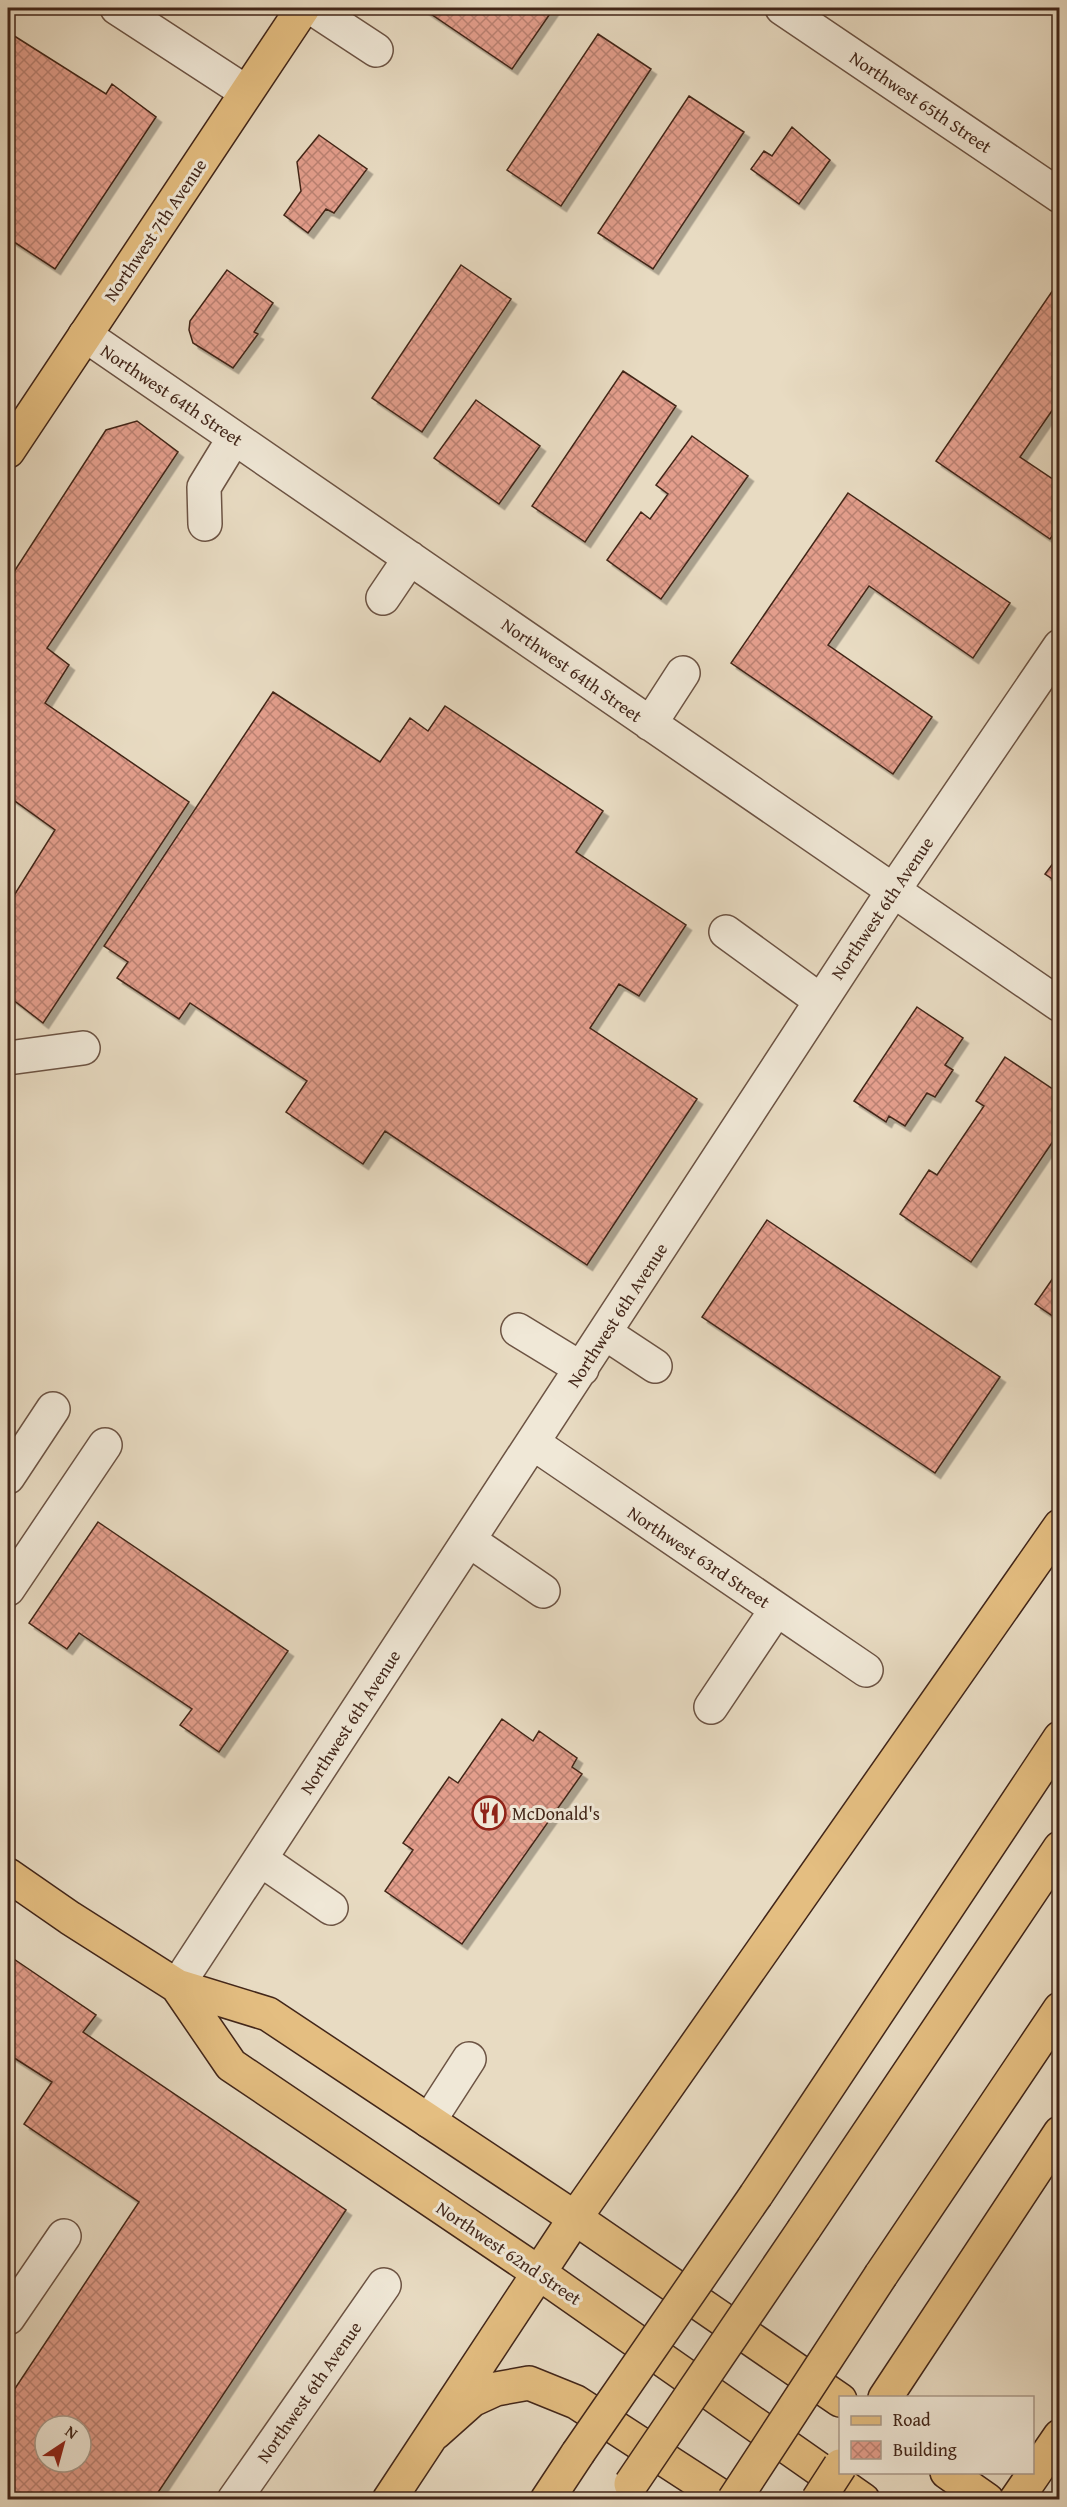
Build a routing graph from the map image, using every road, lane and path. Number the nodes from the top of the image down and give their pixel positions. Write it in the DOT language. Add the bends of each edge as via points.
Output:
graph roads {
  1 [pos="117,8"];
  2 [pos="303,8"];
  3 [pos="312,8"];
  4 [pos="782,8"];
  5 [pos="376,50"];
  6 [pos="246,92"];
  7 [pos="1059,196"];
  8 [pos="85,335"];
  9 [pos="234,438"];
  10 [pos="8,451"];
  11 [pos="205,524"];
  12 [pos="410,558"];
  13 [pos="384,597"];
  14 [pos="1059,646"];
  15 [pos="683,673"];
  16 [pos="650,724"];
  17 [pos="893,891"];
  18 [pos="726,932"];
  19 [pos="821,1001"];
  20 [pos="1059,1005"];
  21 [pos="83,1048"];
  22 [pos="8,1058"];
  23 [pos="518,1330"];
  24 [pos="605,1334"];
  25 [pos="656,1366"];
  26 [pos="582,1369"];
  27 [pos="53,1409"];
  28 [pos="533,1443"];
  29 [pos="105,1445"];
  30 [pos="8,1477"];
  31 [pos="1059,1526"];
  32 [pos="470,1541"];
  33 [pos="8,1589"];
  34 [pos="543,1591"];
  35 [pos="776,1610"];
  36 [pos="866,1670"];
  37 [pos="711,1707"];
  38 [pos="1059,1738"];
  39 [pos="1059,1848"];
  40 [pos="260,1859"];
  41 [pos="8,1875"];
  42 [pos="331,1908"];
  43 [pos="177,1986"];
  44 [pos="1059,2009"];
  45 [pos="469,2059"];
  46 [pos="429,2121"];
  47 [pos="1059,2133"];
  48 [pos="575,2218"];
  49 [pos="64,2236"];
  50 [pos="539,2273"];
  51 [pos="384,2285"];
  52 [pos="8,2318"];
  53 [pos="886,2396"];
  54 [pos="839,2399"];
  55 [pos="435,2433"];
  56 [pos="1059,2436"];
  57 [pos="839,2468"];
  58 [pos="1034,2473"];
  59 [pos="950,2474"];
  60 [pos="1033,2474"];
  61 [pos="626,2492"];
  62 [pos="234,2499"];
  63 [pos="389,2499"];
  64 [pos="547,2499"];
  65 [pos="727,2499"];
  66 [pos="734,2499"];
  67 [pos="818,2499"];
  68 [pos="863,2499"];
  69 [pos="987,2499"];
  70 [pos="1016,2499"];
  1 -- 6 [label="street"];
  2 -- 6 [label="main road, Northwest 7th Avenue"];
  3 -- 5 [label="street"];
  4 -- 7 [label="street, Northwest 65th Street"];
  6 -- 8 [label="main road, Northwest 7th Avenue"];
  8 -- 9 [label="street, Northwest 64th Street"];
  8 -- 10 [label="main road, Northwest 7th Avenue"];
  9 -- 11 [label="street" via="204,488"];
  9 -- 12 [label="street, Northwest 64th Street"];
  12 -- 13 [label="street"];
  12 -- 16 [label="street, Northwest 64th Street"];
  14 -- 17 [label="street, Northwest 6th Avenue"];
  15 -- 16 [label="street"];
  16 -- 17 [label="street, Northwest 64th Street"];
  17 -- 19 [label="street, Northwest 6th Avenue"];
  17 -- 20 [label="street, Northwest 64th Street"];
  18 -- 19 [label="street"];
  19 -- 24 [label="street, Northwest 6th Avenue"];
  21 -- 22 [label="street"];
  23 -- 26 [label="street"];
  24 -- 25 [label="street"];
  24 -- 26 [label="street, Northwest 6th Avenue"];
  26 -- 28 [label="street, Northwest 6th Avenue"];
  27 -- 30 [label="street"];
  28 -- 32 [label="street, Northwest 6th Avenue"];
  28 -- 35 [label="street, Northwest 63rd Street"];
  29 -- 33 [label="street"];
  31 -- 48 [label="main road"];
  32 -- 34 [label="street"];
  32 -- 40 [label="street, Northwest 6th Avenue"];
  35 -- 36 [label="street, Northwest 63rd Street"];
  35 -- 37 [label="street"];
  38 -- 64 [label="main road, bridge" via="756,2195"];
  39 -- 61 [label="main road, bridge"];
  40 -- 42 [label="street"];
  40 -- 43 [label="street, Northwest 6th Avenue"];
  41 -- 43 [label="main road, Northwest 62nd Street"];
  43 -- 46 [label="main road, Northwest 62nd Street" via="268,2014"];
  43 -- 50 [label="main road, Northwest 62nd Street" via="231,2065"];
  44 -- 66 [label="main road, bridge"];
  45 -- 46 [label="street"];
  46 -- 48 [label="main road, Northwest 62nd Street"];
  47 -- 53 [label="main road"];
  48 -- 50 [label="main road"];
  48 -- 54 [label="main road, Northwest 62nd Street"];
  49 -- 52 [label="street"];
  50 -- 55 [label="main road"];
  50 -- 68 [label="main road, Northwest 62nd Street"];
  51 -- 62 [label="street, Northwest 6th Avenue"];
  55 -- 63 [label="main road"];
  55 -- 65 [label="main road" via="472,2400 496,2389 529,2383 576,2402"];
  56 -- 58 [label="main road"];
  57 -- 67 [label="main road, bridge"];
  59 -- 69 [label="main road"];
  60 -- 70 [label="main road"];
}
